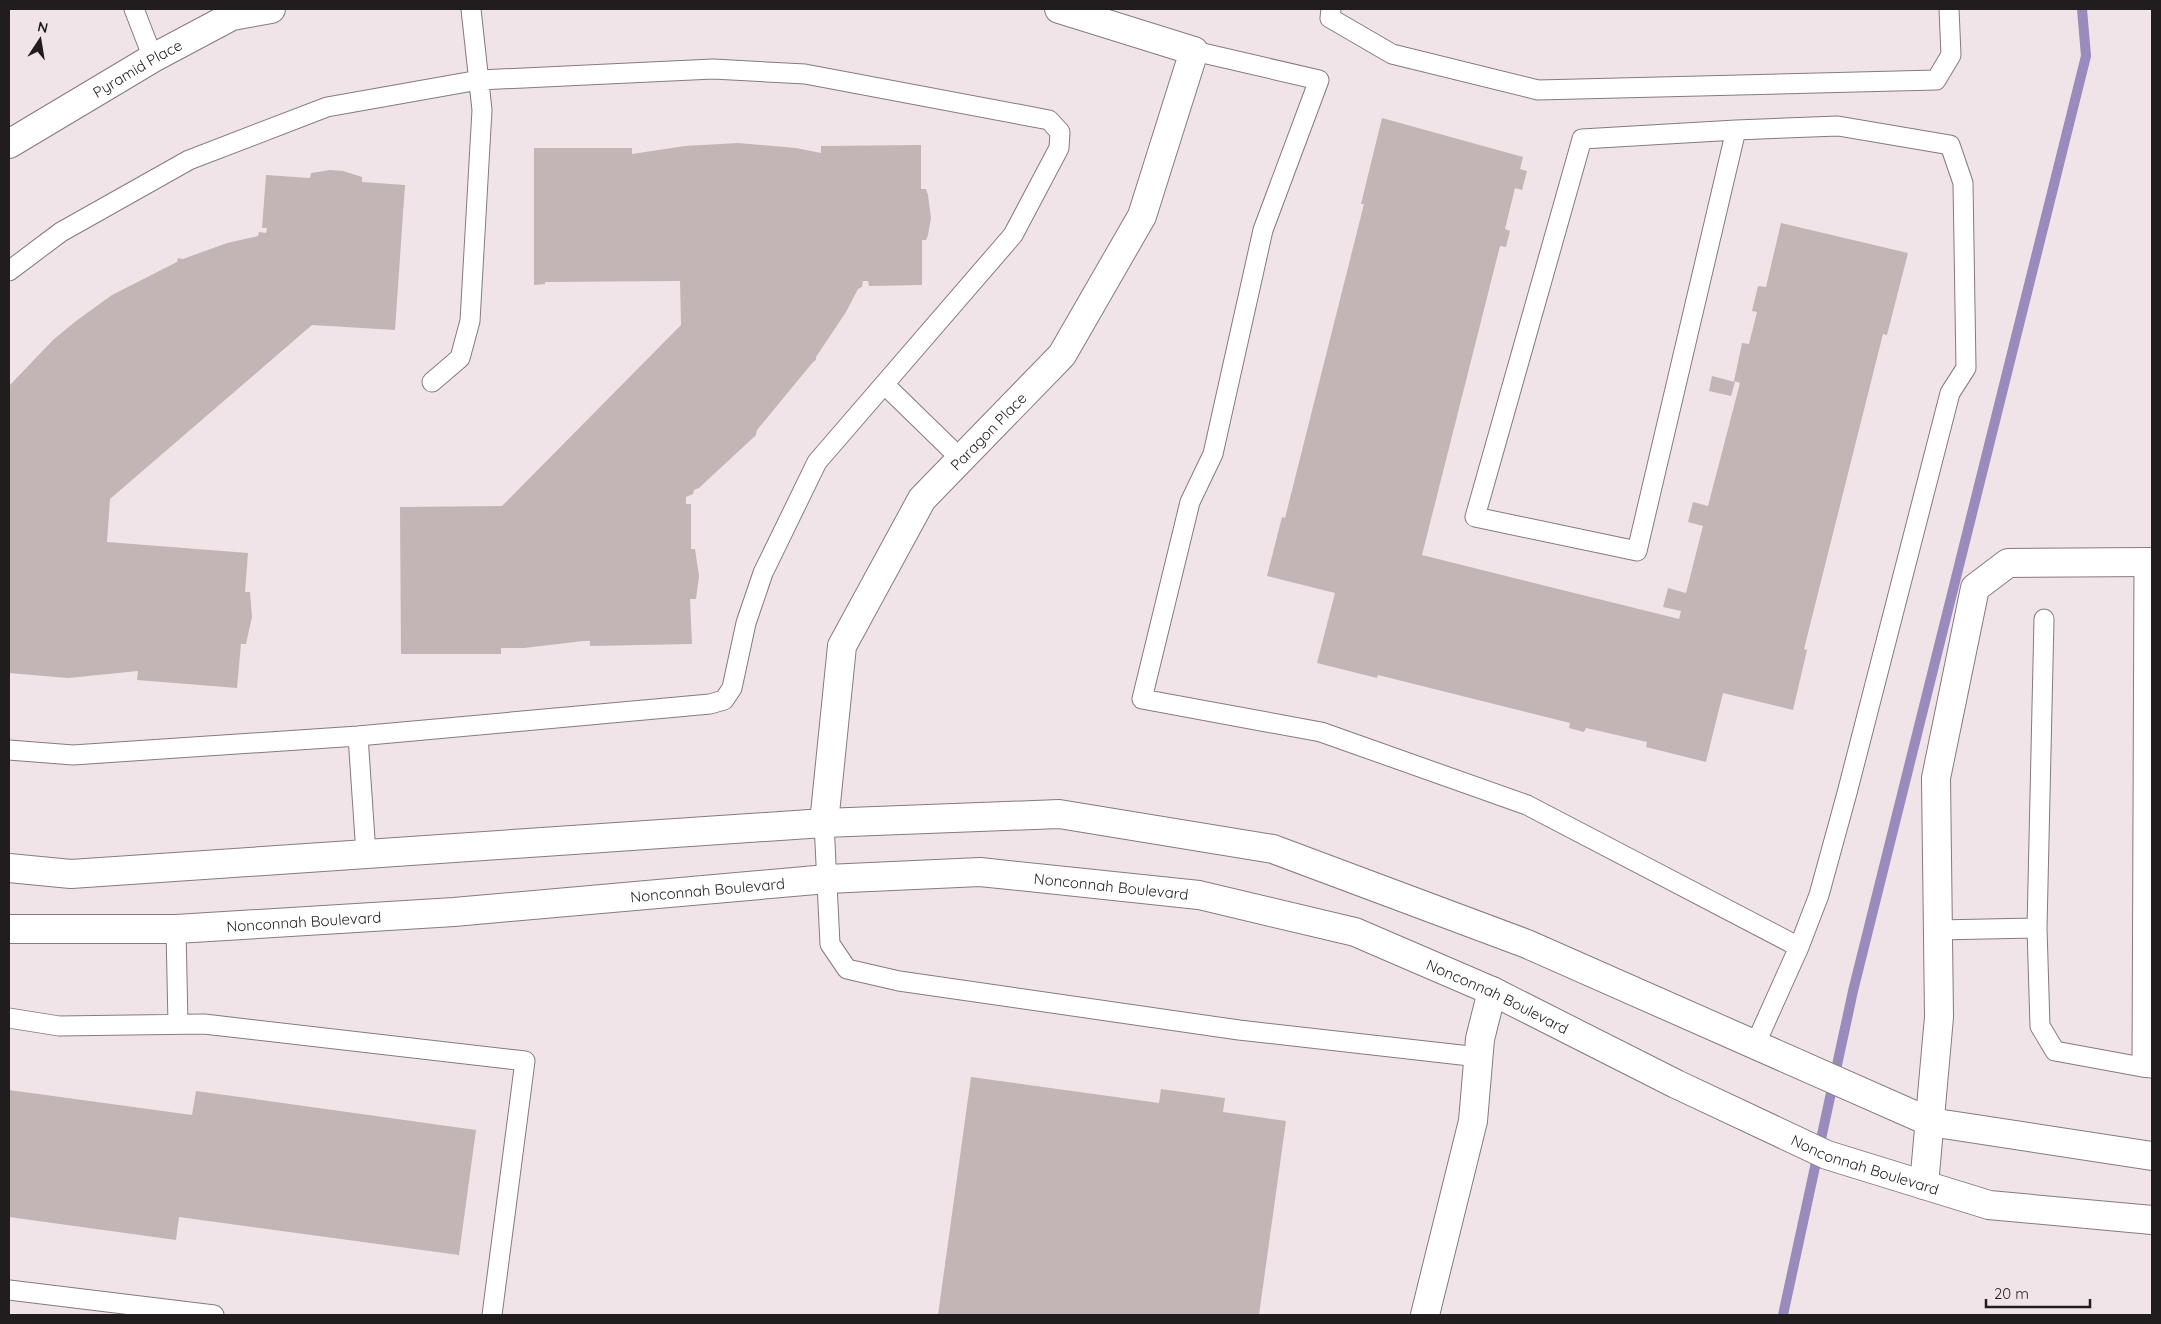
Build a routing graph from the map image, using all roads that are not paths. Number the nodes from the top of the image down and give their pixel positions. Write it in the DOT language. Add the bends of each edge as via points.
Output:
graph roads {
  1 [pos="134,9"];
  2 [pos="271,9"];
  3 [pos="470,9"];
  4 [pos="1331,9"];
  5 [pos="1949,9"];
  6 [pos="1072,11"];
  7 [pos="1194,51"];
  8 [pos="154,58"];
  9 [pos="479,80"];
  10 [pos="1736,130"];
  11 [pos="9,144"];
  12 [pos="9,271"];
  13 [pos="432,382"];
  14 [pos="885,385"];
  15 [pos="961,459"];
  16 [pos="2148,562"];
  17 [pos="2044,619"];
  18 [pos="358,736"];
  19 [pos="9,750"];
  20 [pos="824,823"];
  21 [pos="366,854"];
  22 [pos="9,868"];
  23 [pos="827,879"];
  24 [pos="2038,928"];
  25 [pos="9,929"];
  26 [pos="176,929"];
  27 [pos="1938,930"];
  28 [pos="1798,947"];
  29 [pos="1492,991"];
  30 [pos="9,1018"];
  31 [pos="178,1024"];
  32 [pos="1755,1045"];
  33 [pos="1479,1057"];
  34 [pos="2147,1067"];
  35 [pos="1930,1122"];
  36 [pos="2152,1156"];
  37 [pos="1924,1185"];
  38 [pos="2152,1220"];
  39 [pos="9,1290"];
  40 [pos="214,1315"];
  41 [pos="492,1315"];
  42 [pos="1425,1315"];
  1 -- 8 [label="lane"];
  2 -- 8 [label="street, Pyramid Place" via="232,16"];
  3 -- 9 [label="lane"];
  4 -- 5 [label="lane" via="1330,18 1392,54 1538,90 1936,80 1950,55"];
  6 -- 7 [label="street"];
  7 -- 15 [label="street, Paragon Place" via="1142,216 1062,356"];
  7 -- 28 [label="lane" via="1319,80 1263,230 1213,454 1190,502 1142,699 1321,732 1527,805"];
  8 -- 11 [label="street, Pyramid Place"];
  9 -- 12 [label="lane" via="327,106 189,160 61,232"];
  9 -- 13 [label="lane" via="482,110 470,321 460,358"];
  9 -- 14 [label="lane" via="714,69 806,74 1049,120 1060,132 1059,148 1013,235"];
  10 -- 10 [label="lane" via="1637,551 1475,517 1582,139"];
  10 -- 28 [label="lane" via="1838,126 1950,145 1963,183 1966,368 1950,393 1845,803 1819,895"];
  14 -- 15 [label="lane"];
  14 -- 18 [label="lane" via="817,462 763,573 746,623 732,688 724,700 710,704"];
  15 -- 20 [label="street, Paragon Place" via="922,499 842,646"];
  16 -- 27 [label="street" via="2008,563 1975,588 1936,778"];
  16 -- 34 [label="lane"];
  17 -- 24 [label="lane"];
  18 -- 19 [label="lane" via="73,755"];
  18 -- 21 [label="lane"];
  20 -- 21 [label="street"];
  20 -- 23 [label="lane"];
  20 -- 32 [label="street" via="1060,814 1273,849 1527,944"];
  21 -- 22 [label="street" via="71,874"];
  23 -- 26 [label="street, Nonconnah Boulevard" via="454,912"];
  23 -- 29 [label="street, Nonconnah Boulevard" via="980,872 1199,895 1355,932"];
  23 -- 33 [label="lane" via="830,944 847,968 899,981 1239,1030"];
  24 -- 27 [label="lane"];
  24 -- 34 [label="lane" via="2040,1026 2055,1051"];
  25 -- 26 [label="street, Nonconnah Boulevard"];
  26 -- 31 [label="lane"];
  27 -- 35 [label="street" via="1938,1017"];
  28 -- 32 [label="lane"];
  29 -- 33 [label="street"];
  29 -- 37 [label="street, Nonconnah Boulevard" via="1815,1150"];
  30 -- 31 [label="lane" via="59,1026"];
  31 -- 41 [label="lane" via="204,1024 525,1061"];
  32 -- 35 [label="street"];
  33 -- 42 [label="street" via="1473,1121"];
  35 -- 36 [label="street"];
  35 -- 37 [label="street"];
  37 -- 38 [label="street, Nonconnah Boulevard" via="1989,1205"];
  39 -- 40 [label="lane"];
}
